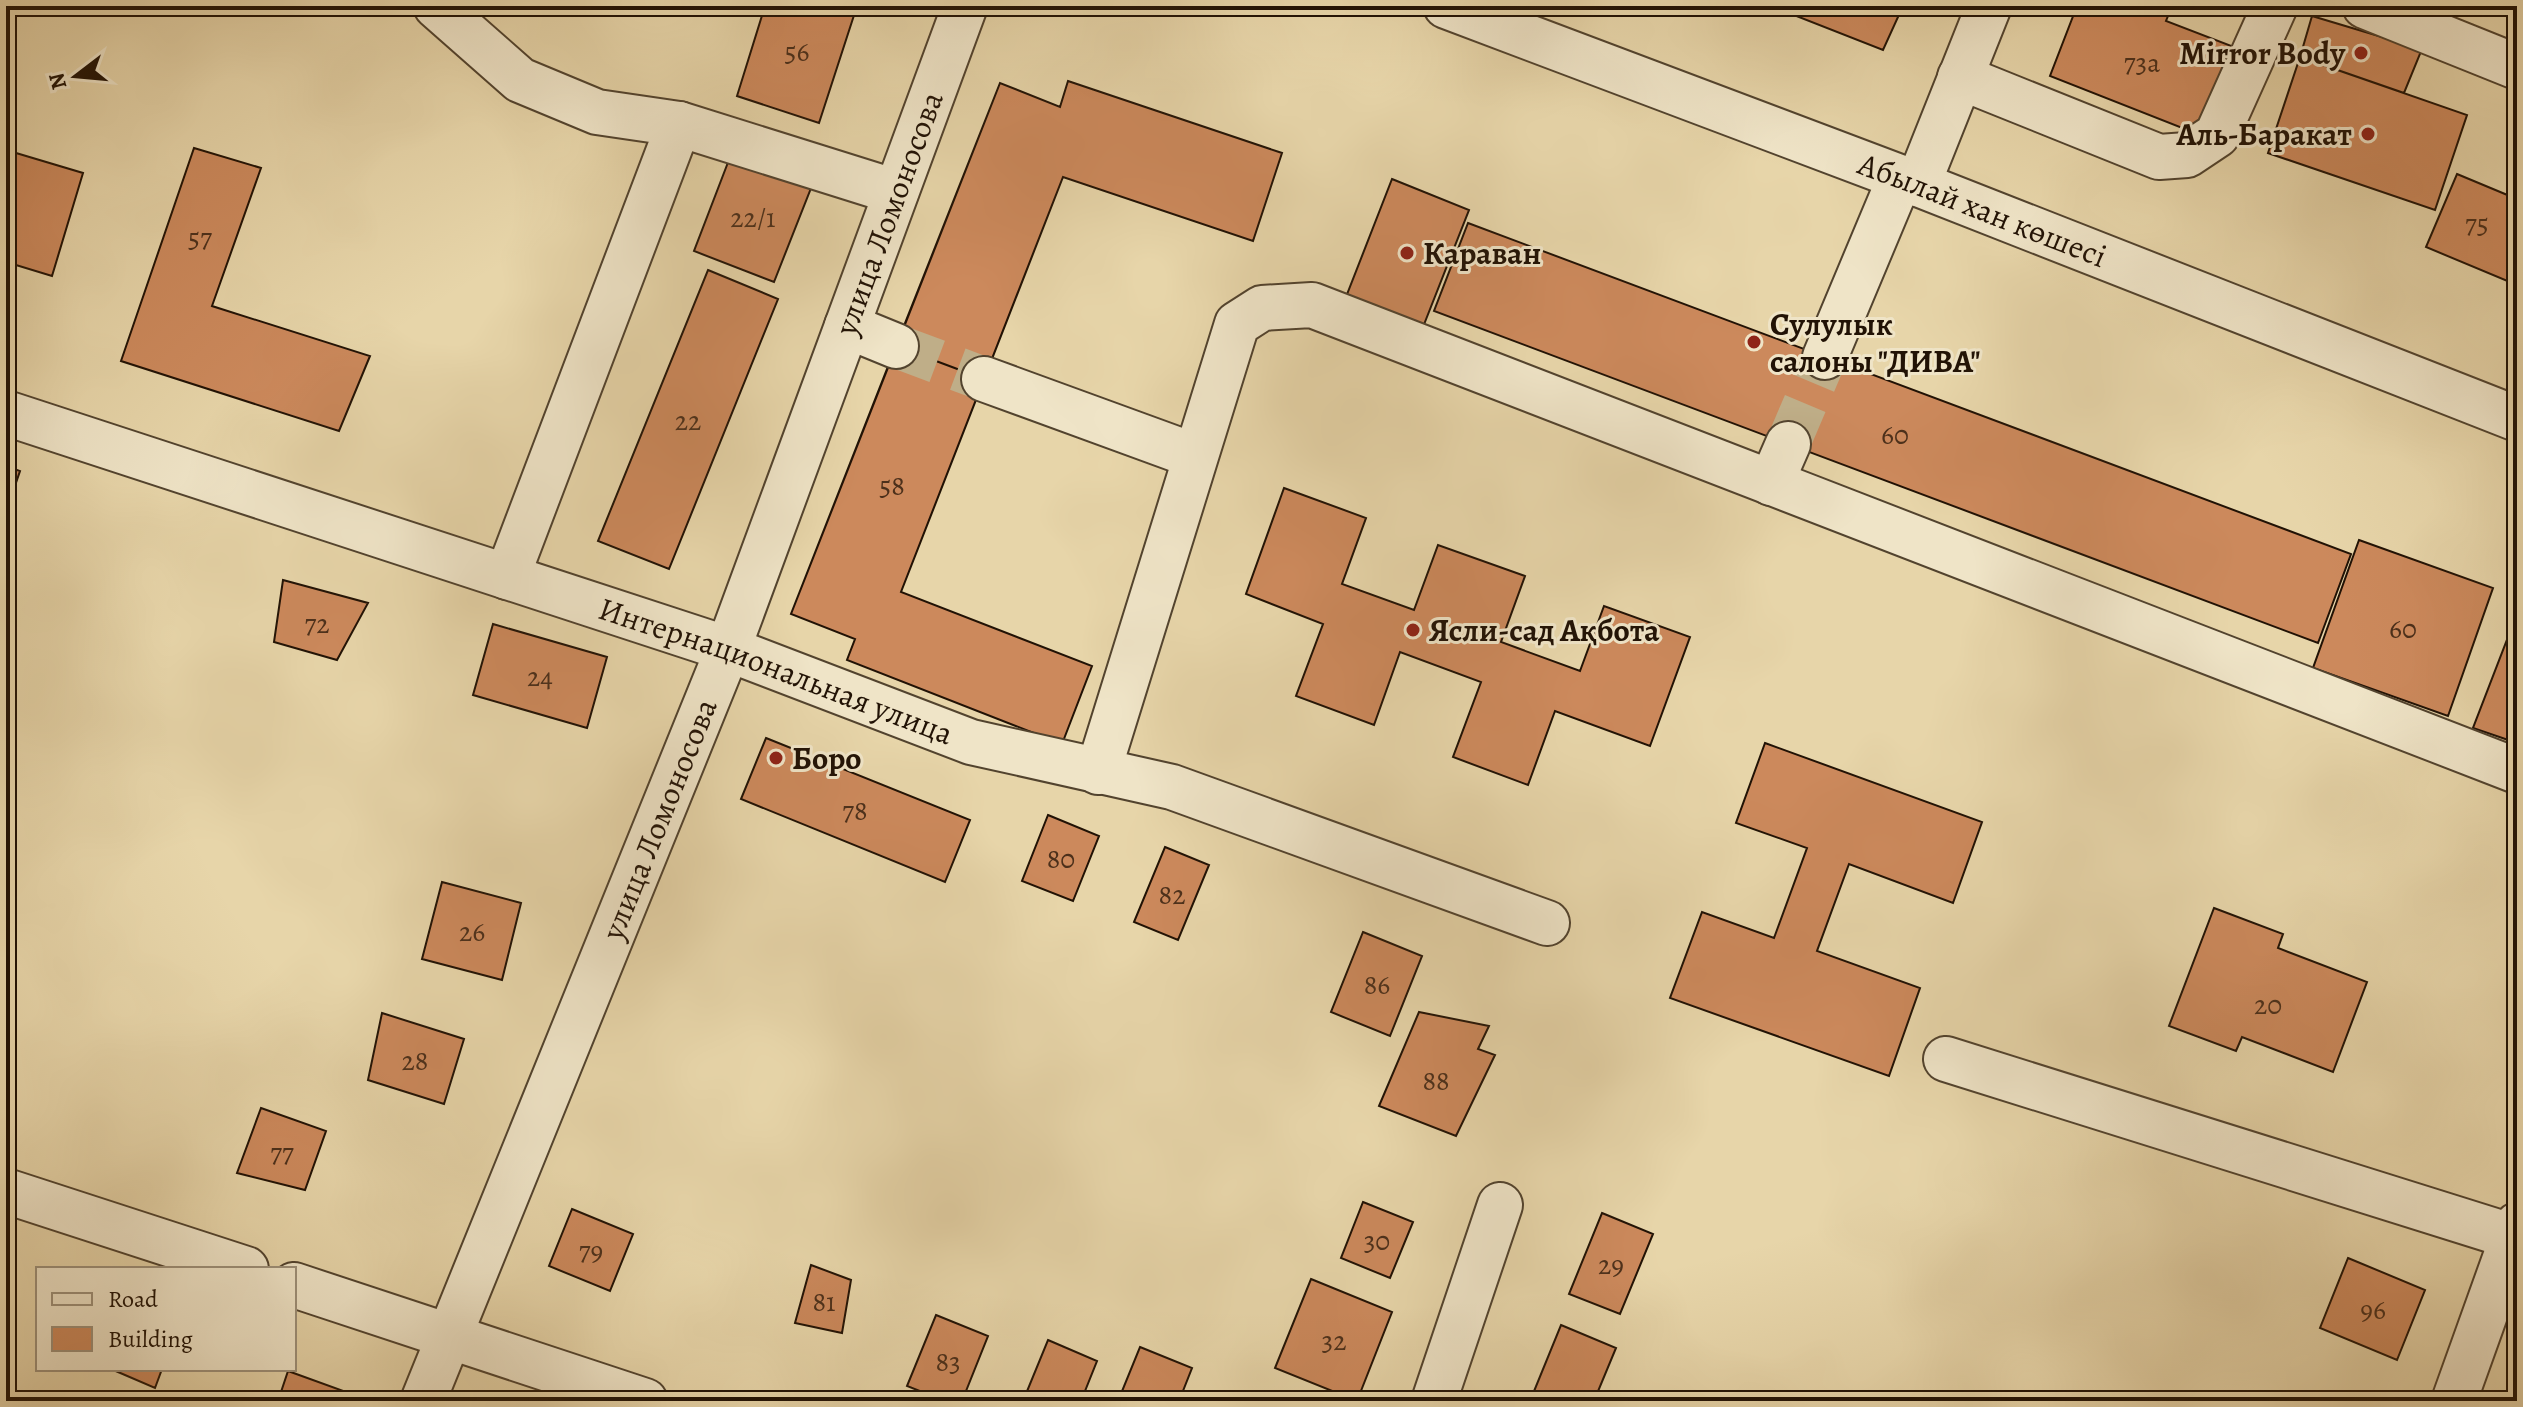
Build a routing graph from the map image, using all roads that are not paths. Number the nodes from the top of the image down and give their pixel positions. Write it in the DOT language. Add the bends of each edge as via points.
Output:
graph roads {
  1 [pos="436,6"];
  2 [pos="965,6"];
  3 [pos="1446,6"];
  4 [pos="1989,6"];
  5 [pos="2275,6"];
  6 [pos="2365,6"];
  7 [pos="2517,67"];
  8 [pos="1960,77"];
  9 [pos="679,124"];
  10 [pos="1909,181"];
  11 [pos="896,192"];
  12 [pos="847,326"];
  13 [pos="896,346"];
  14 [pos="1825,357"];
  15 [pos="984,379"];
  16 [pos="6,413"];
  17 [pos="2517,419"];
  18 [pos="1195,456"];
  19 [pos="507,577"];
  20 [pos="728,649"];
  21 [pos="2517,771"];
  22 [pos="1098,772"];
  23 [pos="1547,923"];
  24 [pos="1946,1059"];
  25 [pos="6,1191"];
  26 [pos="1500,1205"];
  27 [pos="2515,1233"];
  28 [pos="240,1267"];
  29 [pos="296,1286"];
  30 [pos="450,1335"];
  31 [pos="423,1401"];
  32 [pos="645,1401"];
  33 [pos="1434,1401"];
  34 [pos="2454,1401"];
  1 -- 9 [label="street" via="520,80 597,112"];
  2 -- 11 [label="street, улица Ломоносова"];
  3 -- 10 [label="street, Абылай хан көшесі"];
  4 -- 8 [label="street"];
  5 -- 8 [label="street" via="2217,135 2187,155 2159,157"];
  6 -- 7 [label="street"];
  8 -- 10 [label="street"];
  9 -- 11 [label="street"];
  9 -- 19 [label="street"];
  10 -- 14 [label="street"];
  10 -- 17 [label="street, Абылай хан көшесі"];
  11 -- 12 [label="street, улица Ломоносова"];
  12 -- 13 [label="street"];
  12 -- 20 [label="street, улица Ломоносова"];
  15 -- 18 [label="street"];
  16 -- 19 [label="street, Интернациональная улица"];
  18 -- 21 [label="street" via="1237,324 1262,308 1312,305 1779,464"];
  18 -- 22 [label="street"];
  19 -- 20 [label="street, Интернациональная улица"];
  20 -- 22 [label="street, Интернациональная улица" via="971,742"];
  20 -- 30 [label="street, улица Ломоносова"];
  22 -- 23 [label="street, Интернациональная улица" via="1172,787"];
  24 -- 27 [label="street"];
  25 -- 28 [label="street"];
  26 -- 33 [label="street"];
  27 -- 34 [label="street"];
  29 -- 30 [label="street"];
  30 -- 31 [label="street, улица Ломоносова"];
  30 -- 32 [label="street"];
}
